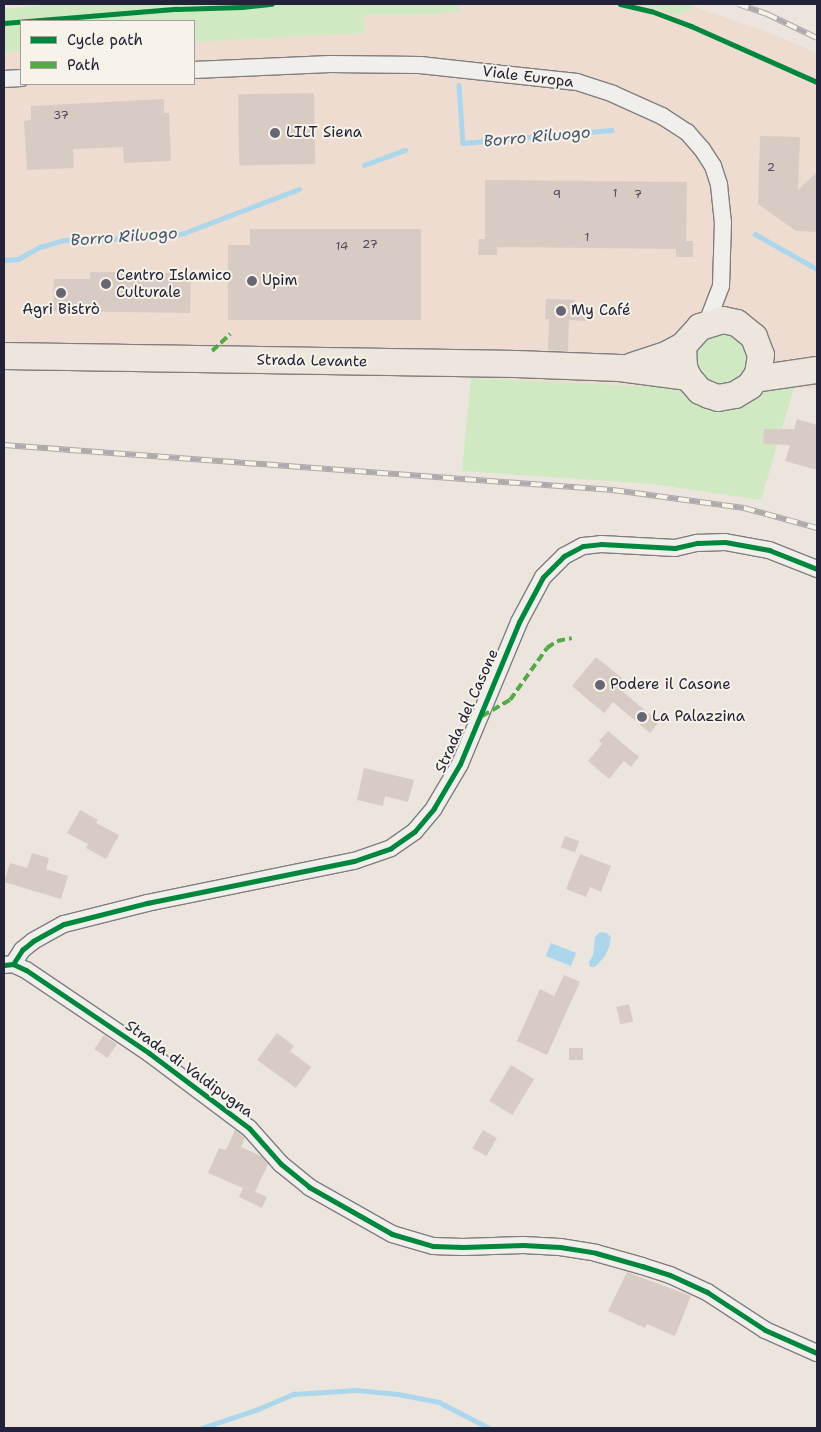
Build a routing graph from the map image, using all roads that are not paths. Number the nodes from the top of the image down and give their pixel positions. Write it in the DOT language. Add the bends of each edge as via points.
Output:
graph roads {
  1 [pos="195,70"];
  2 [pos="4,78"];
  3 [pos="20,78"];
  4 [pos="721,286"];
  5 [pos="707,323"];
  6 [pos="744,327"];
  7 [pos="683,346"];
  8 [pos="760,349"];
  9 [pos="4,356"];
  10 [pos="620,368"];
  11 [pos="817,369"];
  12 [pos="688,377"];
  13 [pos="755,379"];
  14 [pos="817,568"];
  15 [pos="9,964"];
  16 [pos="817,1352"];
  1 -- 4 [label="street, Viale Europa" via="348,64 420,65 590,85 650,110 687,132 708,157 719,185 723,222"];
  2 -- 3 [label="street"];
  4 -- 5 [label="street, Viale Europa"];
  4 -- 6 [label="street, Viale Europa" via="734,317"];
  5 -- 6 [label="main road" via="730,321"];
  5 -- 7 [label="main road, Strada Levante"];
  6 -- 8 [label="main road"];
  7 -- 10 [label="main road, Strada Levante" via="658,359"];
  7 -- 12 [label="main road"];
  8 -- 11 [label="main road"];
  8 -- 13 [label="main road" via="760,368"];
  9 -- 10 [label="main road, Strada Levante"];
  10 -- 12 [label="main road, Strada Levante"];
  11 -- 13 [label="main road"];
  12 -- 13 [label="main road" via="700,391 718,398 743,392"];
  14 -- 15 [label="street, Strada del Casone" via="748,544 697,543 675,548 583,546 564,556 543,577 520,622 460,764 434,808 415,831 391,848 354,861 147,903 64,924 32,941"];
  15 -- 16 [label="street, Strada di Valdipugna" via="33,974 217,1102 249,1128 281,1164 309,1187 392,1234 432,1246 523,1245 596,1253 670,1275 707,1292 765,1330"];
}
